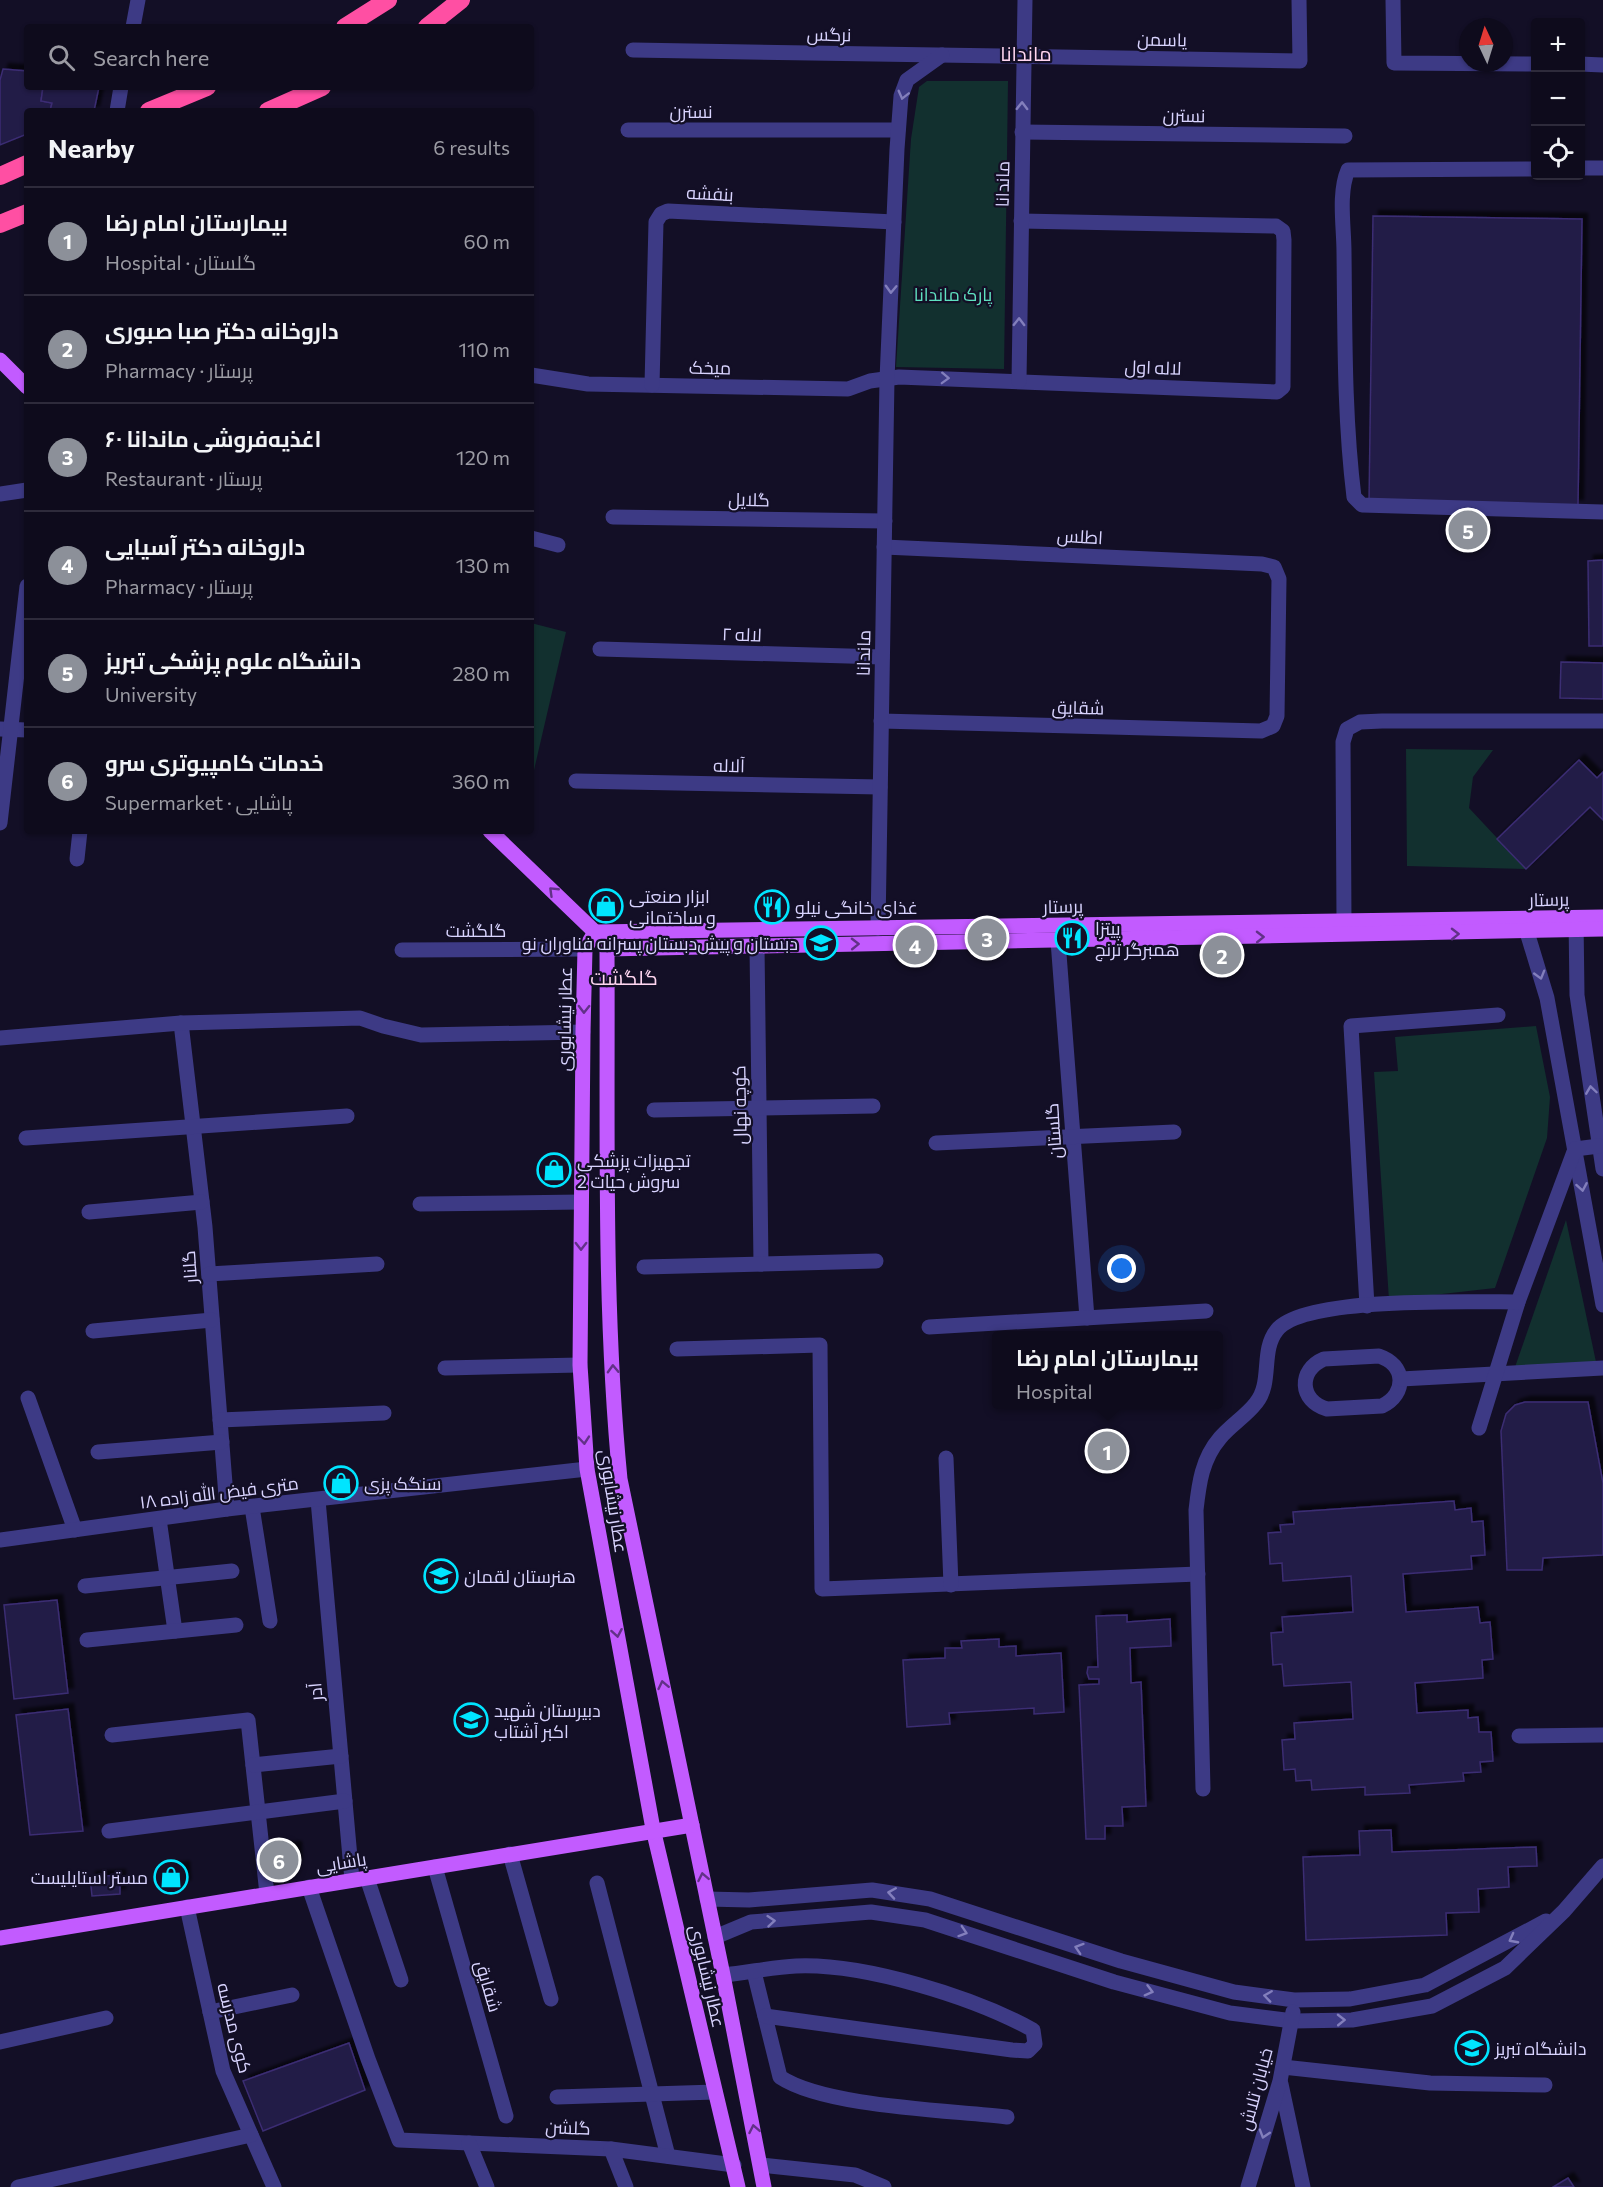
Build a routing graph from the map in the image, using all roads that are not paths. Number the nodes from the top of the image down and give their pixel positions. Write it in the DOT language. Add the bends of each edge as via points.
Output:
graph roads {
  1 [pos="138,0"];
  2 [pos="388,0"];
  3 [pos="461,0"];
  4 [pos="1025,0"];
  5 [pos="1299,0"];
  6 [pos="1393,0"];
  7 [pos="134,24"];
  8 [pos="350,24"];
  9 [pos="431,24"];
  10 [pos="633,50"];
  11 [pos="942,55"];
  12 [pos="1023,56"];
  13 [pos="1531,64"];
  14 [pos="1585,64"];
  15 [pos="1603,65"];
  16 [pos="120,90"];
  17 [pos="200,90"];
  18 [pos="315,90"];
  19 [pos="118,108"];
  20 [pos="156,108"];
  21 [pos="275,108"];
  22 [pos="628,130"];
  23 [pos="898,130"];
  24 [pos="1022,132"];
  25 [pos="1345,136"];
  26 [pos="24,165"];
  27 [pos="1585,168"];
  28 [pos="1603,168"];
  29 [pos="1531,169"];
  30 [pos="0,176"];
  31 [pos="24,214"];
  32 [pos="1021,221"];
  33 [pos="894,222"];
  34 [pos="0,224"];
  35 [pos="0,360"];
  36 [pos="534,375"];
  37 [pos="887,379"];
  38 [pos="1018,381"];
  39 [pos="24,384"];
  40 [pos="652,385"];
  41 [pos="24,490"];
  42 [pos="0,494"];
  43 [pos="1603,512"];
  44 [pos="613,517"];
  45 [pos="885,521"];
  46 [pos="534,539"];
  47 [pos="558,545"];
  48 [pos="884,547"];
  49 [pos="24,617"];
  50 [pos="600,649"];
  51 [pos="882,657"];
  52 [pos="1603,721"];
  53 [pos="881,722"];
  54 [pos="1273,726"];
  55 [pos="13,729"];
  56 [pos="576,781"];
  57 [pos="880,787"];
  58 [pos="0,823"];
  59 [pos="80,834"];
  60 [pos="493,834"];
  61 [pos="77,859"];
  62 [pos="1603,917"];
  63 [pos="1344,921"];
  64 [pos="1576,925"];
  65 [pos="1525,926"];
  66 [pos="878,928"];
  67 [pos="1603,929"];
  68 [pos="595,932"];
  69 [pos="1058,941"];
  70 [pos="757,946"];
  71 [pos="585,949"];
  72 [pos="607,949"];
  73 [pos="402,950"];
  74 [pos="1498,1015"];
  75 [pos="181,1023"];
  76 [pos="583,1032"];
  77 [pos="0,1038"];
  78 [pos="873,1106"];
  79 [pos="759,1108"];
  80 [pos="654,1110"];
  81 [pos="347,1116"];
  82 [pos="193,1126"];
  83 [pos="1174,1132"];
  84 [pos="1073,1136"];
  85 [pos="26,1138"];
  86 [pos="936,1143"];
  87 [pos="1599,1146"];
  88 [pos="1575,1149"];
  89 [pos="1603,1169"];
  90 [pos="202,1202"];
  91 [pos="581,1202"];
  92 [pos="420,1204"];
  93 [pos="89,1212"];
  94 [pos="876,1261"];
  95 [pos="377,1264"];
  96 [pos="761,1264"];
  97 [pos="644,1267"];
  98 [pos="209,1274"];
  99 [pos="1518,1302"];
  100 [pos="1603,1305"];
  101 [pos="1367,1306"];
  102 [pos="1206,1311"];
  103 [pos="1087,1318"];
  104 [pos="212,1320"];
  105 [pos="929,1327"];
  106 [pos="93,1331"];
  107 [pos="677,1349"];
  108 [pos="580,1365"];
  109 [pos="445,1368"];
  110 [pos="1603,1368"];
  111 [pos="1401,1379"];
  112 [pos="27,1398"];
  113 [pos="384,1413"];
  114 [pos="220,1420"];
  115 [pos="1479,1428"];
  116 [pos="222,1442"];
  117 [pos="98,1452"];
  118 [pos="946,1458"];
  119 [pos="587,1469"];
  120 [pos="318,1500"];
  121 [pos="252,1507"];
  122 [pos="227,1509"];
  123 [pos="159,1519"];
  124 [pos="75,1530"];
  125 [pos="0,1540"];
  126 [pos="232,1571"];
  127 [pos="1198,1574"];
  128 [pos="168,1579"];
  129 [pos="951,1585"];
  130 [pos="85,1586"];
  131 [pos="270,1621"];
  132 [pos="236,1625"];
  133 [pos="175,1631"];
  134 [pos="87,1640"];
  135 [pos="112,1735"];
  136 [pos="1603,1735"];
  137 [pos="1520,1736"];
  138 [pos="341,1756"];
  139 [pos="253,1765"];
  140 [pos="1203,1789"];
  141 [pos="345,1801"];
  142 [pos="257,1812"];
  143 [pos="692,1825"];
  144 [pos="653,1829"];
  145 [pos="109,1831"];
  146 [pos="510,1854"];
  147 [pos="435,1866"];
  148 [pos="1603,1866"];
  149 [pos="367,1878"];
  150 [pos="352,1880"];
  151 [pos="597,1883"];
  152 [pos="309,1887"];
  153 [pos="267,1894"];
  154 [pos="707,1899"];
  155 [pos="930,1899"];
  156 [pos="187,1907"];
  157 [pos="1564,1911"];
  158 [pos="925,1920"];
  159 [pos="715,1936"];
  160 [pos="0,1938"];
  161 [pos="754,1972"];
  162 [pos="723,1975"];
  163 [pos="401,1980"];
  164 [pos="292,1995"];
  165 [pos="551,2000"];
  166 [pos="1294,2000"];
  167 [pos="210,2012"];
  168 [pos="765,2016"];
  169 [pos="106,2018"];
  170 [pos="1293,2021"];
  171 [pos="0,2042"];
  172 [pos="1282,2074"];
  173 [pos="1545,2085"];
  174 [pos="715,2092"];
  175 [pos="651,2094"];
  176 [pos="557,2097"];
  177 [pos="506,2116"];
  178 [pos="1007,2117"];
  179 [pos="251,2135"];
  180 [pos="469,2143"];
  181 [pos="611,2149"];
  182 [pos="668,2156"];
  183 [pos="734,2165"];
  184 [pos="761,2165"];
  185 [pos="18,2187"];
  186 [pos="274,2187"];
  187 [pos="488,2187"];
  188 [pos="626,2187"];
  189 [pos="738,2187"];
  190 [pos="764,2187"];
  191 [pos="884,2187"];
  192 [pos="1248,2187"];
  193 [pos="1303,2187"];
  1 -- 7 [label="street"];
  2 -- 8 [label="highway"];
  3 -- 9 [label="highway"];
  4 -- 12 [label="street, ماندانا"];
  5 -- 12 [label="street, یاسمن" via="1300,62"];
  6 -- 13 [label="street" via="1394,63"];
  10 -- 11 [label="street, نرگس"];
  11 -- 12 [label="street, نرگس"];
  11 -- 23 [label="street, ماندانا, one-way" via="907,80 901,96"];
  24 -- 12 [label="street, ماندانا, one-way"];
  14 -- 15 [label="street"];
  16 -- 19 [label="street"];
  17 -- 20 [label="highway"];
  18 -- 21 [label="highway"];
  22 -- 23 [label="street, نسترن"];
  23 -- 33 [label="street, ماندانا"];
  24 -- 25 [label="street, نسترن"];
  24 -- 32 [label="street, ماندانا"];
  26 -- 30 [label="highway"];
  27 -- 28 [label="street"];
  29 -- 43 [label="street" via="1348,170 1344,207 1353,490 1362,505"];
  31 -- 34 [label="highway"];
  38 -- 32 [label="street, ماندانا, one-way"];
  32 -- 38 [label="street, لاله اول" via="1276,226 1283,231 1283,387 1277,392"];
  33 -- 37 [label="street, ماندانا, one-way"];
  33 -- 40 [label="street, بنفشه" via="668,211 661,214 656,222"];
  35 -- 39 [label="main road"];
  36 -- 40 [label="street, میخک" via="588,384"];
  37 -- 38 [label="street, one-way"];
  37 -- 40 [label="street, میخک" via="848,389"];
  37 -- 45 [label="street, ماندانا"];
  41 -- 42 [label="street"];
  44 -- 45 [label="street, گلایل"];
  45 -- 48 [label="street, ماندانا"];
  46 -- 47 [label="street"];
  48 -- 51 [label="street, ماندانا"];
  48 -- 54 [label="street, اطلس" via="1274,567 1279,579 1277,716"];
  49 -- 55 [label="street"];
  50 -- 51 [label="street, لاله ۲"];
  51 -- 53 [label="street, ماندانا"];
  52 -- 63 [label="street" via="1382,720 1360,722 1347,729 1343,742"];
  53 -- 54 [label="street, شقایق" via="1261,730"];
  53 -- 57 [label="street, ماندانا"];
  55 -- 58 [label="street"];
  56 -- 57 [label="street, آلاله"];
  57 -- 66 [label="street, ماندانا"];
  59 -- 61 [label="street"];
  68 -- 60 [label="main road, one-way"];
  62 -- 64 [label="main road, پرستار"];
  63 -- 65 [label="main road, پرستار"];
  63 -- 66 [label="main road, پرستار"];
  64 -- 65 [label="main road, پرستار"];
  64 -- 67 [label="main road, پرستار"];
  87 -- 64 [label="street, one-way" via="1577,995"];
  69 -- 65 [label="main road, پرستار, one-way"];
  65 -- 88 [label="street, one-way" via="1547,998"];
  66 -- 68 [label="main road, پرستار"];
  68 -- 71 [label="main road, عطار نیشابوری"];
  68 -- 72 [label="main road"];
  70 -- 69 [label="main road, پرستار, one-way"];
  69 -- 84 [label="street, گلستان"];
  70 -- 72 [label="main road, پرستار"];
  70 -- 79 [label="street, کوچه نهال"];
  71 -- 73 [label="street, گلگشت"];
  71 -- 76 [label="main road, عطار نیشابوری, one-way"];
  143 -- 72 [label="main road, عطار نیشابوری, one-way" via="620,1479 616,1439"];
  74 -- 101 [label="street" via="1351,1026"];
  75 -- 76 [label="street" via="360,1017 421,1035"];
  75 -- 77 [label="street"];
  75 -- 82 [label="street, گلنار"];
  76 -- 91 [label="main road, عطار نیشابوری"];
  78 -- 79 [label="street"];
  79 -- 80 [label="street"];
  79 -- 96 [label="street, کوچه نهال"];
  81 -- 82 [label="street"];
  82 -- 85 [label="street"];
  82 -- 90 [label="street, گلنار"];
  83 -- 84 [label="street"];
  84 -- 86 [label="street"];
  84 -- 103 [label="street, گلستان"];
  87 -- 88 [label="street"];
  87 -- 89 [label="street"];
  88 -- 99 [label="street"];
  88 -- 100 [label="street, one-way"];
  90 -- 93 [label="street"];
  90 -- 98 [label="street, گلنار"];
  91 -- 92 [label="street"];
  91 -- 108 [label="main road, عطار نیشابوری, one-way"];
  94 -- 96 [label="street"];
  95 -- 98 [label="street"];
  96 -- 97 [label="street"];
  98 -- 104 [label="street, گلنار"];
  99 -- 101 [label="street" via="1400,1301"];
  99 -- 115 [label="street"];
  101 -- 127 [label="street" via="1300,1314 1278,1329 1267,1350 1265,1382 1258,1402 1219,1439 1201,1470 1196,1510"];
  102 -- 103 [label="street"];
  103 -- 105 [label="street"];
  104 -- 106 [label="street"];
  104 -- 114 [label="street, گلنار"];
  107 -- 129 [label="street" via="820,1346 822,1589"];
  108 -- 109 [label="street"];
  108 -- 119 [label="main road, عطار نیشابوری, one-way"];
  110 -- 111 [label="street"];
  111 -- 111 [label="street" via="1394,1364 1379,1356 1324,1359 1311,1367 1305,1381 1308,1396 1327,1409 1382,1406 1396,1396"];
  112 -- 124 [label="street"];
  113 -- 114 [label="street"];
  114 -- 116 [label="street, گلنار"];
  116 -- 117 [label="street"];
  116 -- 122 [label="street, گلنار"];
  118 -- 129 [label="street"];
  119 -- 120 [label="street, ۱۸ متری فیض الله زاده"];
  119 -- 144 [label="main road, عطار نیشابوری, one-way"];
  120 -- 121 [label="street, ۱۸ متری فیض الله زاده"];
  120 -- 138 [label="street, آدر"];
  121 -- 122 [label="street, ۱۸ متری فیض الله زاده"];
  121 -- 131 [label="street"];
  122 -- 123 [label="street, ۱۸ متری فیض الله زاده"];
  123 -- 124 [label="street, ۱۸ متری فیض الله زاده"];
  123 -- 128 [label="street"];
  124 -- 125 [label="street, ۱۸ متری فیض الله زاده"];
  126 -- 128 [label="street"];
  127 -- 129 [label="street"];
  127 -- 140 [label="street"];
  128 -- 130 [label="street"];
  128 -- 133 [label="street"];
  132 -- 133 [label="street"];
  133 -- 134 [label="street"];
  135 -- 139 [label="street" via="248,1720"];
  136 -- 137 [label="street"];
  138 -- 139 [label="street"];
  138 -- 141 [label="street, آدر"];
  139 -- 142 [label="street"];
  141 -- 142 [label="street"];
  141 -- 150 [label="street, آدر"];
  142 -- 145 [label="street"];
  142 -- 153 [label="street"];
  143 -- 144 [label="main road, پاشایی"];
  154 -- 143 [label="main road, عطار نیشابوری, one-way"];
  144 -- 146 [label="main road, پاشایی"];
  144 -- 174 [label="main road, عطار نیشابوری"];
  146 -- 147 [label="main road, پاشایی"];
  146 -- 165 [label="street"];
  147 -- 149 [label="main road, پاشایی"];
  147 -- 177 [label="street, شقایق"];
  148 -- 157 [label="street"];
  149 -- 150 [label="main road, پاشایی"];
  149 -- 163 [label="street"];
  150 -- 152 [label="main road, پاشایی"];
  151 -- 175 [label="street"];
  152 -- 153 [label="main road, پاشایی"];
  152 -- 180 [label="street, گلشن" via="399,2140"];
  153 -- 156 [label="main road, پاشایی"];
  155 -- 154 [label="street, one-way" via="872,1890 749,1900"];
  154 -- 159 [label="main road, عطار نیشابوری"];
  155 -- 158 [label="street"];
  166 -- 155 [label="street, one-way" via="1234,1992 1121,1961"];
  156 -- 160 [label="main road, پاشایی"];
  156 -- 167 [label="street, کوی مدرسه"];
  157 -- 166 [label="street, one-way" via="1425,1985 1350,1999"];
  170 -- 157 [label="street, one-way" via="1352,2020 1432,2006 1505,1968"];
  159 -- 158 [label="street, one-way" via="751,1922 871,1912"];
  158 -- 170 [label="street, one-way" via="1114,1982 1230,2013"];
  159 -- 162 [label="main road, عطار نیشابوری"];
  161 -- 162 [label="street"];
  161 -- 168 [label="street"];
  161 -- 168 [label="street" via="796,1966 874,1972 1004,2014 1033,2030 1035,2044 1028,2051 1012,2050"];
  184 -- 162 [label="main road, عطار نیشابوری, one-way"];
  164 -- 167 [label="street"];
  166 -- 170 [label="street, خیابان تلاش"];
  167 -- 179 [label="street, کوی مدرسه" via="223,2071"];
  168 -- 178 [label="street" via="780,2077 795,2086 849,2099"];
  169 -- 171 [label="street"];
  170 -- 172 [label="street, خیابان تلاش"];
  172 -- 173 [label="street"];
  172 -- 192 [label="street, خیابان تلاش, one-way"];
  172 -- 193 [label="street"];
  174 -- 175 [label="street"];
  174 -- 183 [label="main road, عطار نیشابوری"];
  175 -- 176 [label="street"];
  175 -- 182 [label="street"];
  179 -- 185 [label="street"];
  179 -- 186 [label="street, کوی مدرسه"];
  180 -- 181 [label="street, گلشن"];
  180 -- 187 [label="street"];
  181 -- 182 [label="street, گلشن"];
  181 -- 188 [label="street"];
  182 -- 183 [label="street, گلشن"];
  183 -- 189 [label="main road, عطار نیشابوری"];
  184 -- 190 [label="main road, عطار نیشابوری"];
  184 -- 191 [label="street" via="855,2175"];
}
